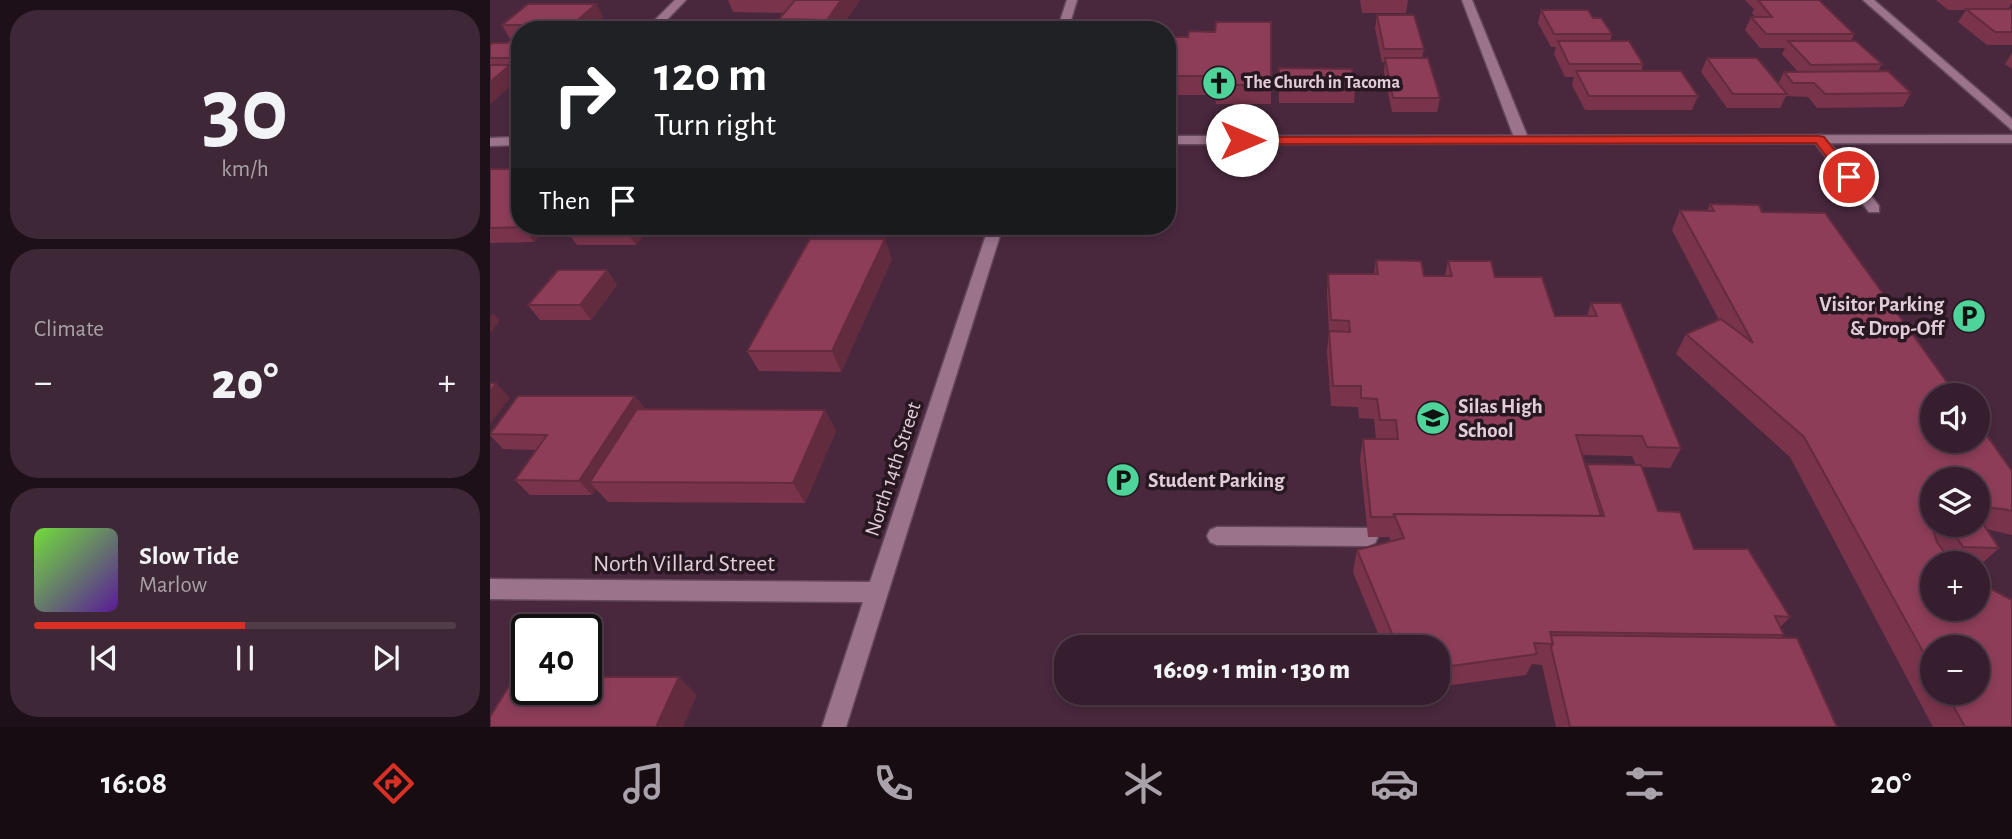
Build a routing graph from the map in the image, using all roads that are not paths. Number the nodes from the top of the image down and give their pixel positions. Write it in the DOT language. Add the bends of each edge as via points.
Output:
graph roads {
  1 [pos="681,0"];
  2 [pos="1072,0"];
  3 [pos="1467,0"];
  4 [pos="1868,0"];
  5 [pos="659,21"];
  6 [pos="1065,21"];
  7 [pos="2012,126"];
  8 [pos="1819,139"];
  9 [pos="2012,139"];
  10 [pos="1176,140"];
  11 [pos="1522,140"];
  12 [pos="511,141"];
  13 [pos="490,142"];
  14 [pos="1874,209"];
  15 [pos="993,235"];
  16 [pos="1217,536"];
  17 [pos="1368,537"];
  18 [pos="490,589"];
  19 [pos="877,592"];
  20 [pos="834,727"];
  1 -- 5 [label="street"];
  2 -- 6 [label="street"];
  3 -- 11 [label="street"];
  4 -- 7 [label="street"];
  8 -- 9 [label="street"];
  8 -- 11 [label="street"];
  8 -- 14 [label="street"];
  10 -- 11 [label="street"];
  12 -- 13 [label="street"];
  15 -- 19 [label="street, North 14th Street"];
  16 -- 17 [label="street"];
  18 -- 19 [label="street, North Villard Street"];
  19 -- 20 [label="street, North 14th Street"];
}
